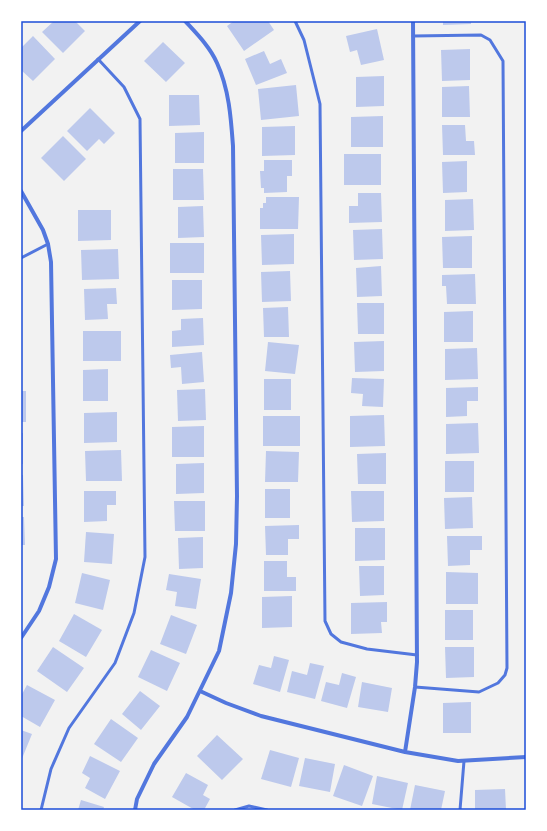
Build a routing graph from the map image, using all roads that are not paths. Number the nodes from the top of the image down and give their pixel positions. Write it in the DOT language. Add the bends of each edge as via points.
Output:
graph roads {
  1 [pos="140,21"];
  2 [pos="185,21"];
  3 [pos="295,21"];
  4 [pos="412,21"];
  5 [pos="413,36"];
  6 [pos="98,59"];
  7 [pos="21,131"];
  8 [pos="21,190"];
  9 [pos="48,244"];
  10 [pos="21,258"];
  11 [pos="21,638"];
  12 [pos="417,654"];
  13 [pos="415,688"];
  14 [pos="200,691"];
  15 [pos="405,752"];
  16 [pos="526,757"];
  17 [pos="464,761"];
  18 [pos="41,810"];
  19 [pos="135,810"];
  20 [pos="234,810"];
  21 [pos="267,810"];
  22 [pos="460,810"];
  1 -- 6 [label="street"];
  2 -- 14 [label="street" via="204,41 217,63 230,112 232,146 236,544 231,593 219,651"];
  3 -- 12 [label="lane" via="304,40 320,104 325,621 331,634 341,642 367,649"];
  4 -- 5 [label="street"];
  5 -- 12 [label="street"];
  5 -- 13 [label="lane" via="481,35 490,40 504,61 507,660 505,676 498,683 479,692"];
  6 -- 7 [label="street"];
  6 -- 18 [label="lane" via="124,87 140,119 145,557 134,613 115,663 69,728 51,769"];
  8 -- 9 [label="street"];
  9 -- 10 [label="lane"];
  9 -- 11 [label="street" via="51,270 56,559 39,611"];
  12 -- 13 [label="street"];
  13 -- 15 [label="street"];
  14 -- 15 [label="street" via="261,716"];
  14 -- 19 [label="street" via="187,717 154,764 137,799"];
  15 -- 17 [label="street"];
  16 -- 17 [label="street"];
  17 -- 22 [label="lane"];
  20 -- 21 [label="lane" via="249,806"];
}
